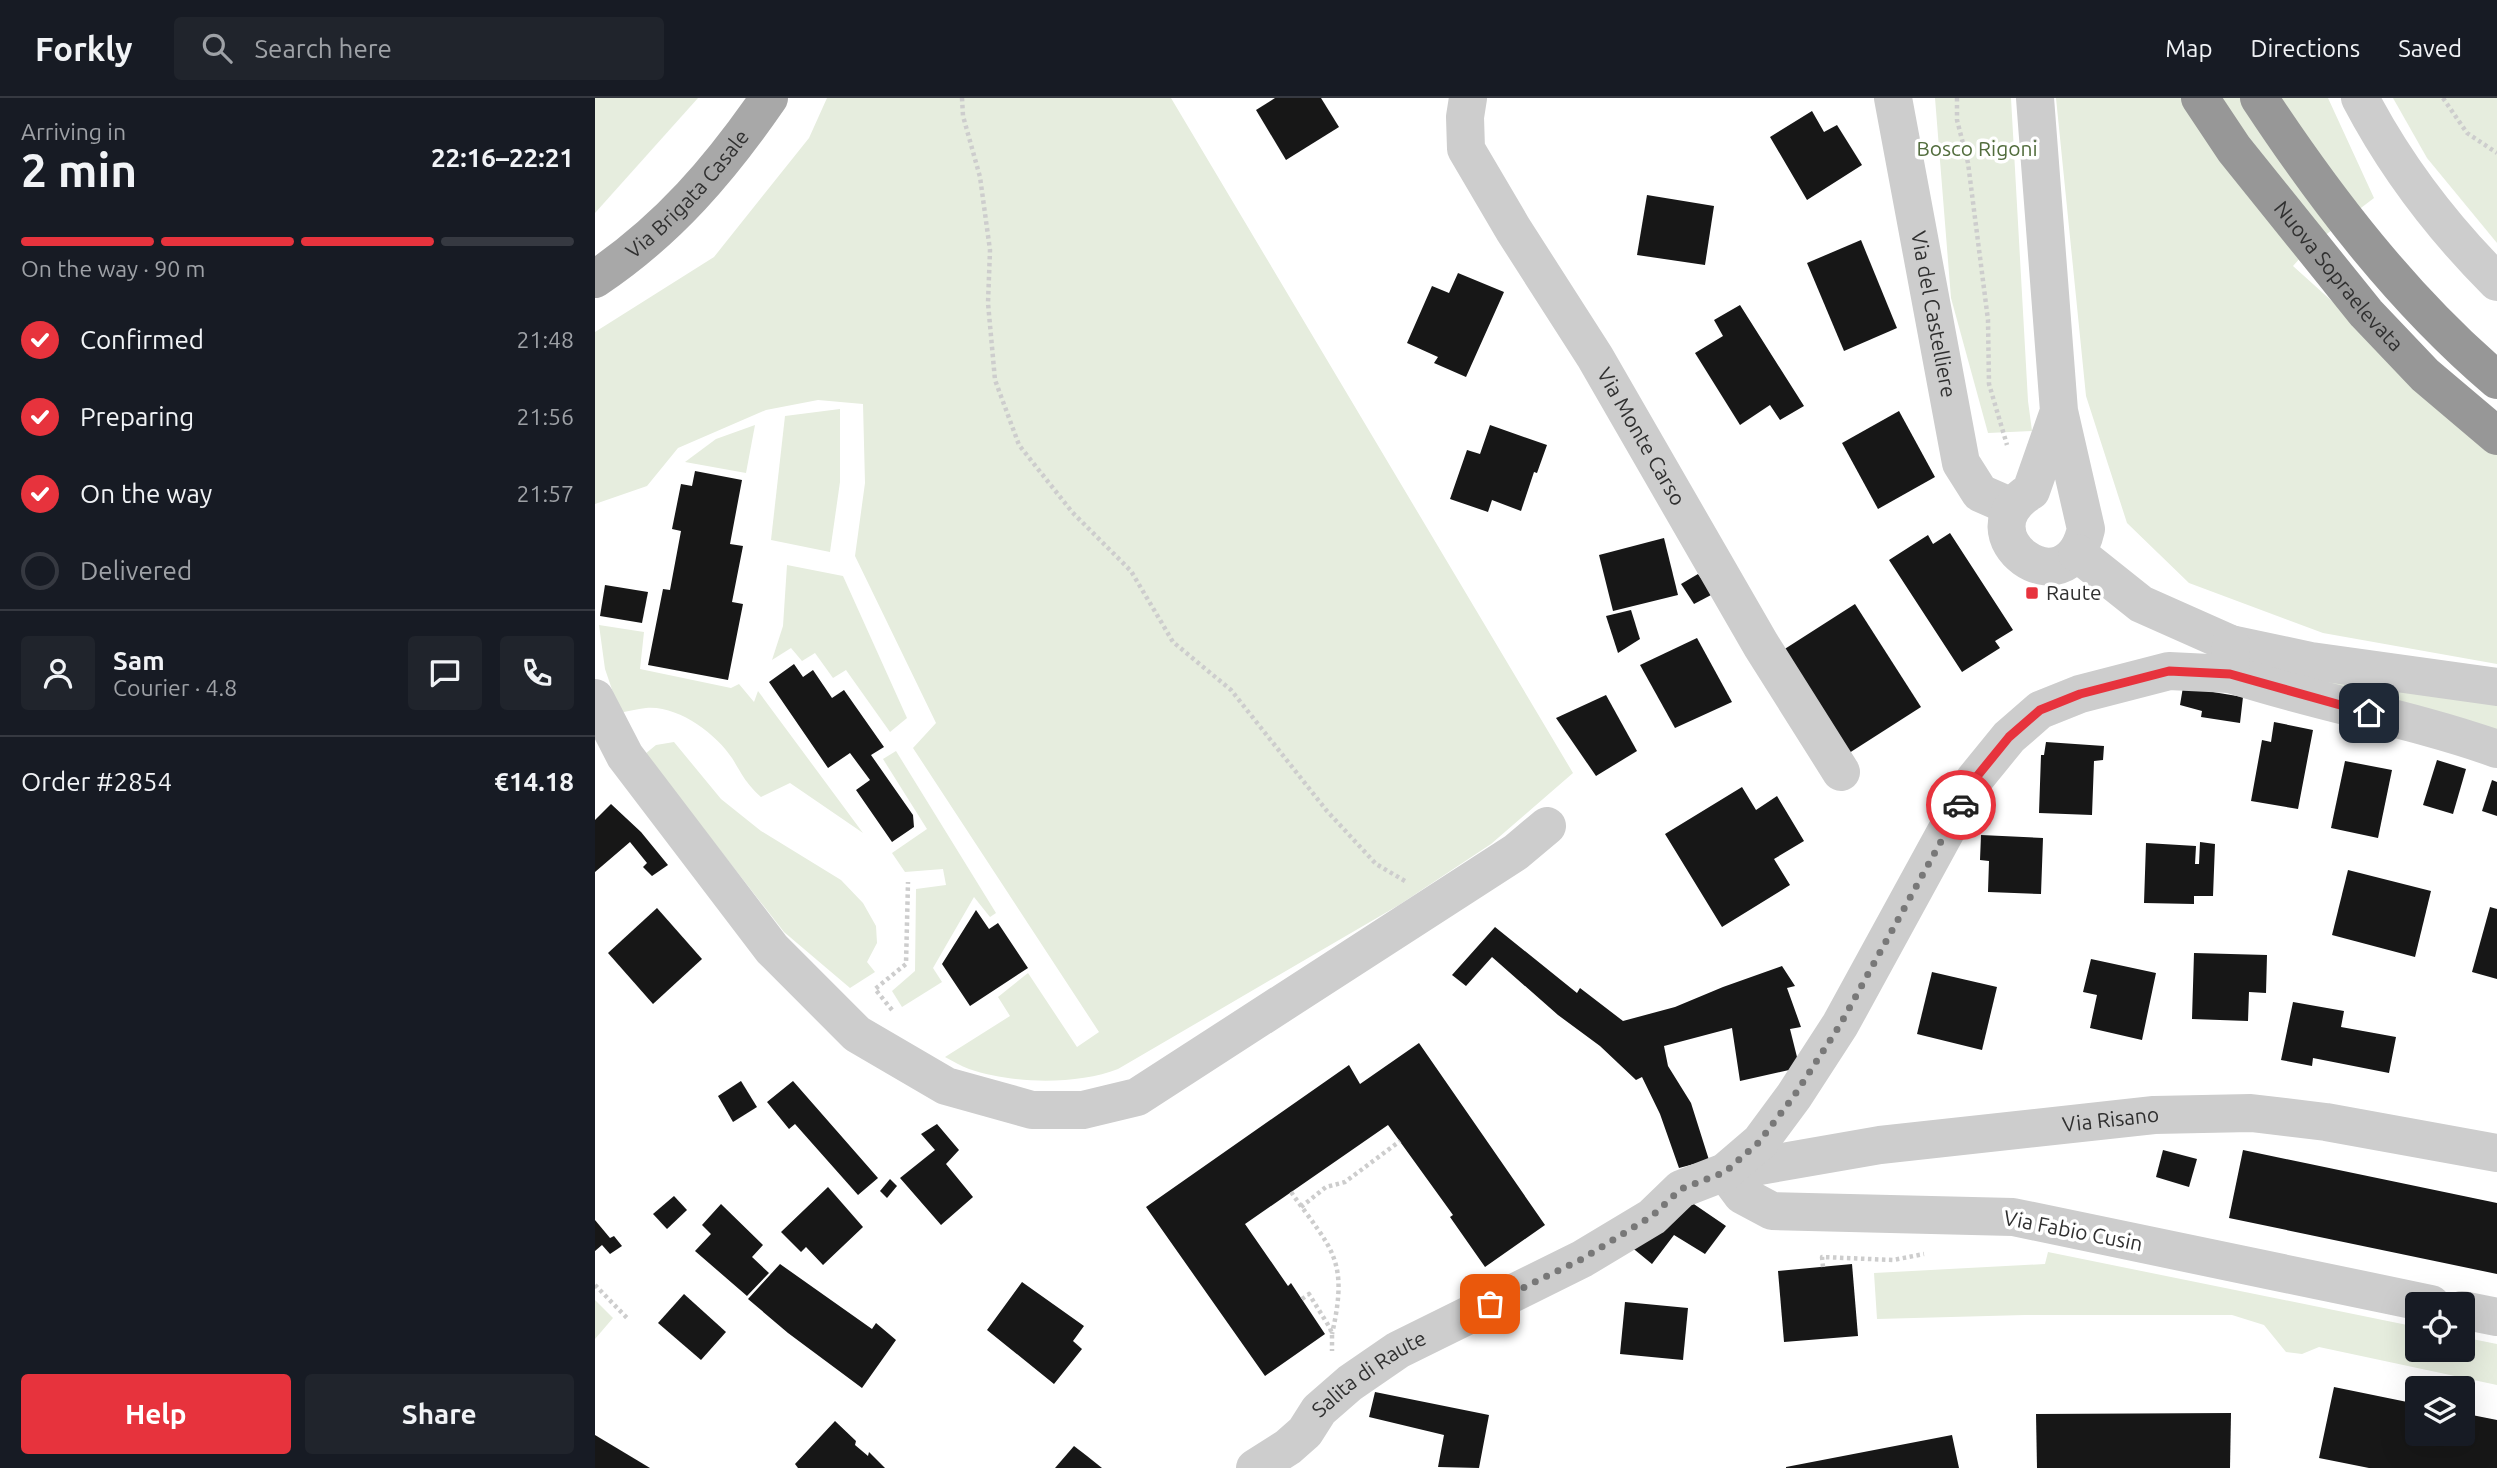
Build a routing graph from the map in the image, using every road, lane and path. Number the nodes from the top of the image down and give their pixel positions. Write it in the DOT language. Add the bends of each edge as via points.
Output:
graph roads {
  1 [pos="769,98"];
  2 [pos="962,98"];
  3 [pos="1468,98"];
  4 [pos="1893,98"];
  5 [pos="1957,98"];
  6 [pos="2035,98"];
  7 [pos="2200,98"];
  8 [pos="2259,98"];
  9 [pos="2360,98"];
  10 [pos="2443,98"];
  11 [pos="2497,153"];
  12 [pos="595,279"];
  13 [pos="2497,282"];
  14 [pos="2497,380"];
  15 [pos="2059,411"];
  16 [pos="2497,436"];
  17 [pos="2008,447"];
  18 [pos="2022,499"];
  19 [pos="2085,515"];
  20 [pos="2077,553"];
  21 [pos="2231,659"];
  22 [pos="2497,687"];
  23 [pos="595,698"];
  24 [pos="2497,749"];
  25 [pos="1841,772"];
  26 [pos="1547,825"];
  27 [pos="908,882"];
  28 [pos="1439,901"];
  29 [pos="896,1014"];
  30 [pos="1400,1141"];
  31 [pos="2497,1153"];
  32 [pos="1725,1172"];
  33 [pos="1291,1192"];
  34 [pos="1301,1207"];
  35 [pos="595,1285"];
  36 [pos="1302,1299"];
  37 [pos="2405,1299"];
  38 [pos="2475,1313"];
  39 [pos="2497,1317"];
  40 [pos="629,1320"];
  41 [pos="1332,1334"];
  42 [pos="1330,1359"];
  43 [pos="1255,1468"];
  1 -- 12 [label="main road, Via Brigata Casale" via="721,165 689,200"];
  2 -- 28 [label="path" via="990,250 988,303 995,380 1019,445 1072,512 1131,571 1173,642 1231,690 1327,811 1376,864"];
  3 -- 25 [label="street, Via Monte Carso" via="1466,149"];
  4 -- 18 [label="street, Via del Castelliere" via="1961,463 1980,493"];
  5 -- 17 [label="path" via="1988,320 1989,384"];
  6 -- 15 [label="street"];
  7 -- 16 [label="highway, Nuova Sopraelevata" via="2234,149 2366,313 2424,375"];
  8 -- 14 [label="highway, Nuova Sopraelevata" via="2345,220 2458,347"];
  9 -- 13 [label="street" via="2412,186"];
  10 -- 11 [label="path" via="2467,133"];
  15 -- 18 [label="street"];
  15 -- 19 [label="street"];
  18 -- 19 [label="street, Via del Castelliere" via="2044,487 2069,495"];
  18 -- 20 [label="street" via="2007,519 2007,532 2018,555 2029,563 2054,566"];
  19 -- 20 [label="street" via="2086,529"];
  20 -- 21 [label="street" via="2141,604"];
  21 -- 22 [label="street" via="2311,661"];
  21 -- 24 [label="street" via="2268,687"];
  21 -- 32 [label="street, Salita di Raute" via="2080,694 2040,710 2009,737 1974,780 1840,1025 1794,1096 1759,1142"];
  23 -- 28 [label="street" via="625,756 772,949 857,1034 946,1086 1032,1110 1083,1110 1137,1097"];
  26 -- 28 [label="street" via="1516,852"];
  27 -- 29 [label="path" via="906,964 875,989"];
  30 -- 34 [label="path" via="1345,1182 1325,1187"];
  31 -- 32 [label="street, Via Risano" via="2251,1113 2154,1115 1880,1145"];
  32 -- 37 [label="street, Via Fabio Cusin" via="1742,1195 1772,1211 2013,1217"];
  32 -- 43 [label="street, Salita di Raute" via="1681,1189 1652,1216 1582,1259 1398,1350 1350,1383 1319,1410 1305,1432"];
  33 -- 34 [label="path"];
  34 -- 41 [label="path" via="1338,1264 1340,1290"];
  35 -- 40 [label="path"];
  36 -- 41 [label="path" via="1308,1294"];
  38 -- 39 [label="street"];
  41 -- 42 [label="path"];
}
